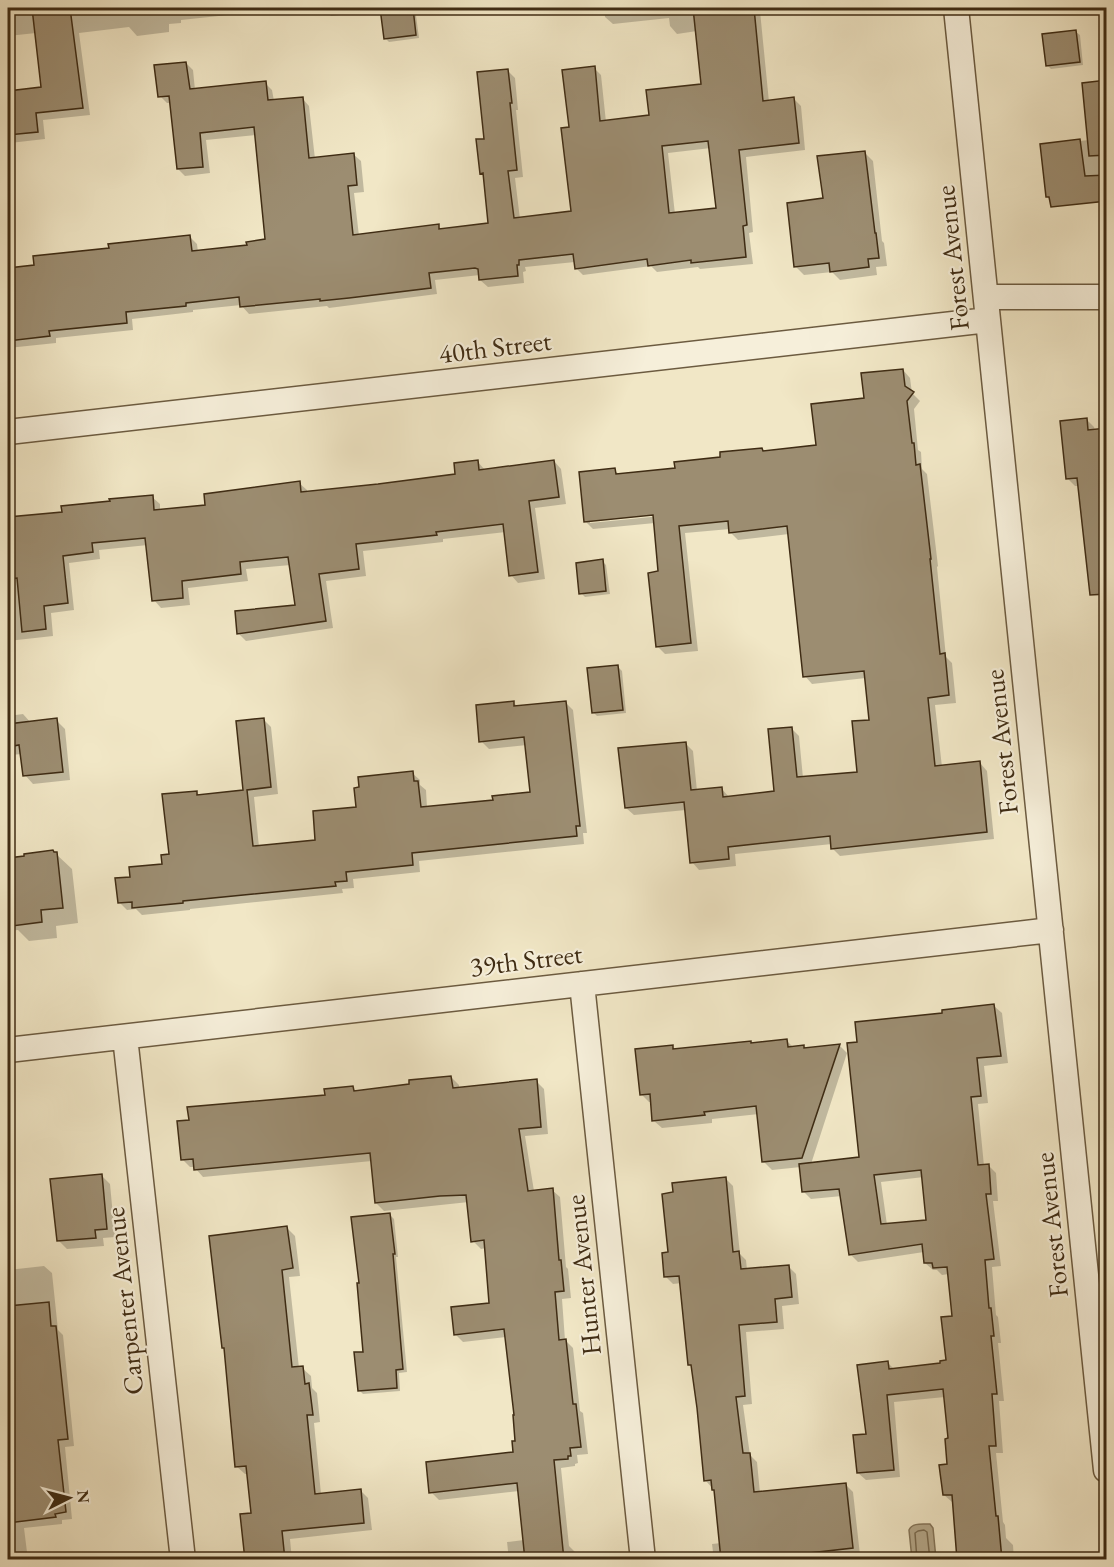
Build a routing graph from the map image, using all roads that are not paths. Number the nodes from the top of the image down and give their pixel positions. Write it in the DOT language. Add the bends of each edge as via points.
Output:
graph roads {
  1 [pos="956,8"];
  2 [pos="1107,297"];
  3 [pos="987,309"];
  4 [pos="8,432"];
  5 [pos="1051,930"];
  6 [pos="582,984"];
  7 [pos="124,1037"];
  8 [pos="8,1050"];
  9 [pos="1102,1375"];
  10 [pos="1107,1470"];
  11 [pos="183,1560"];
  12 [pos="643,1560"];
  1 -- 3 [label="street, Forest Avenue"];
  2 -- 3 [label="street, 40th Street"];
  3 -- 4 [label="street, 40th Street"];
  3 -- 5 [label="street, Forest Avenue"];
  5 -- 6 [label="street, 39th Street"];
  5 -- 9 [label="street, Forest Avenue"];
  6 -- 7 [label="street, 39th Street"];
  6 -- 12 [label="street, Hunter Avenue"];
  7 -- 8 [label="street, 39th Street"];
  7 -- 11 [label="street, Carpenter Avenue"];
  9 -- 10 [label="street, Forest Avenue"];
}
